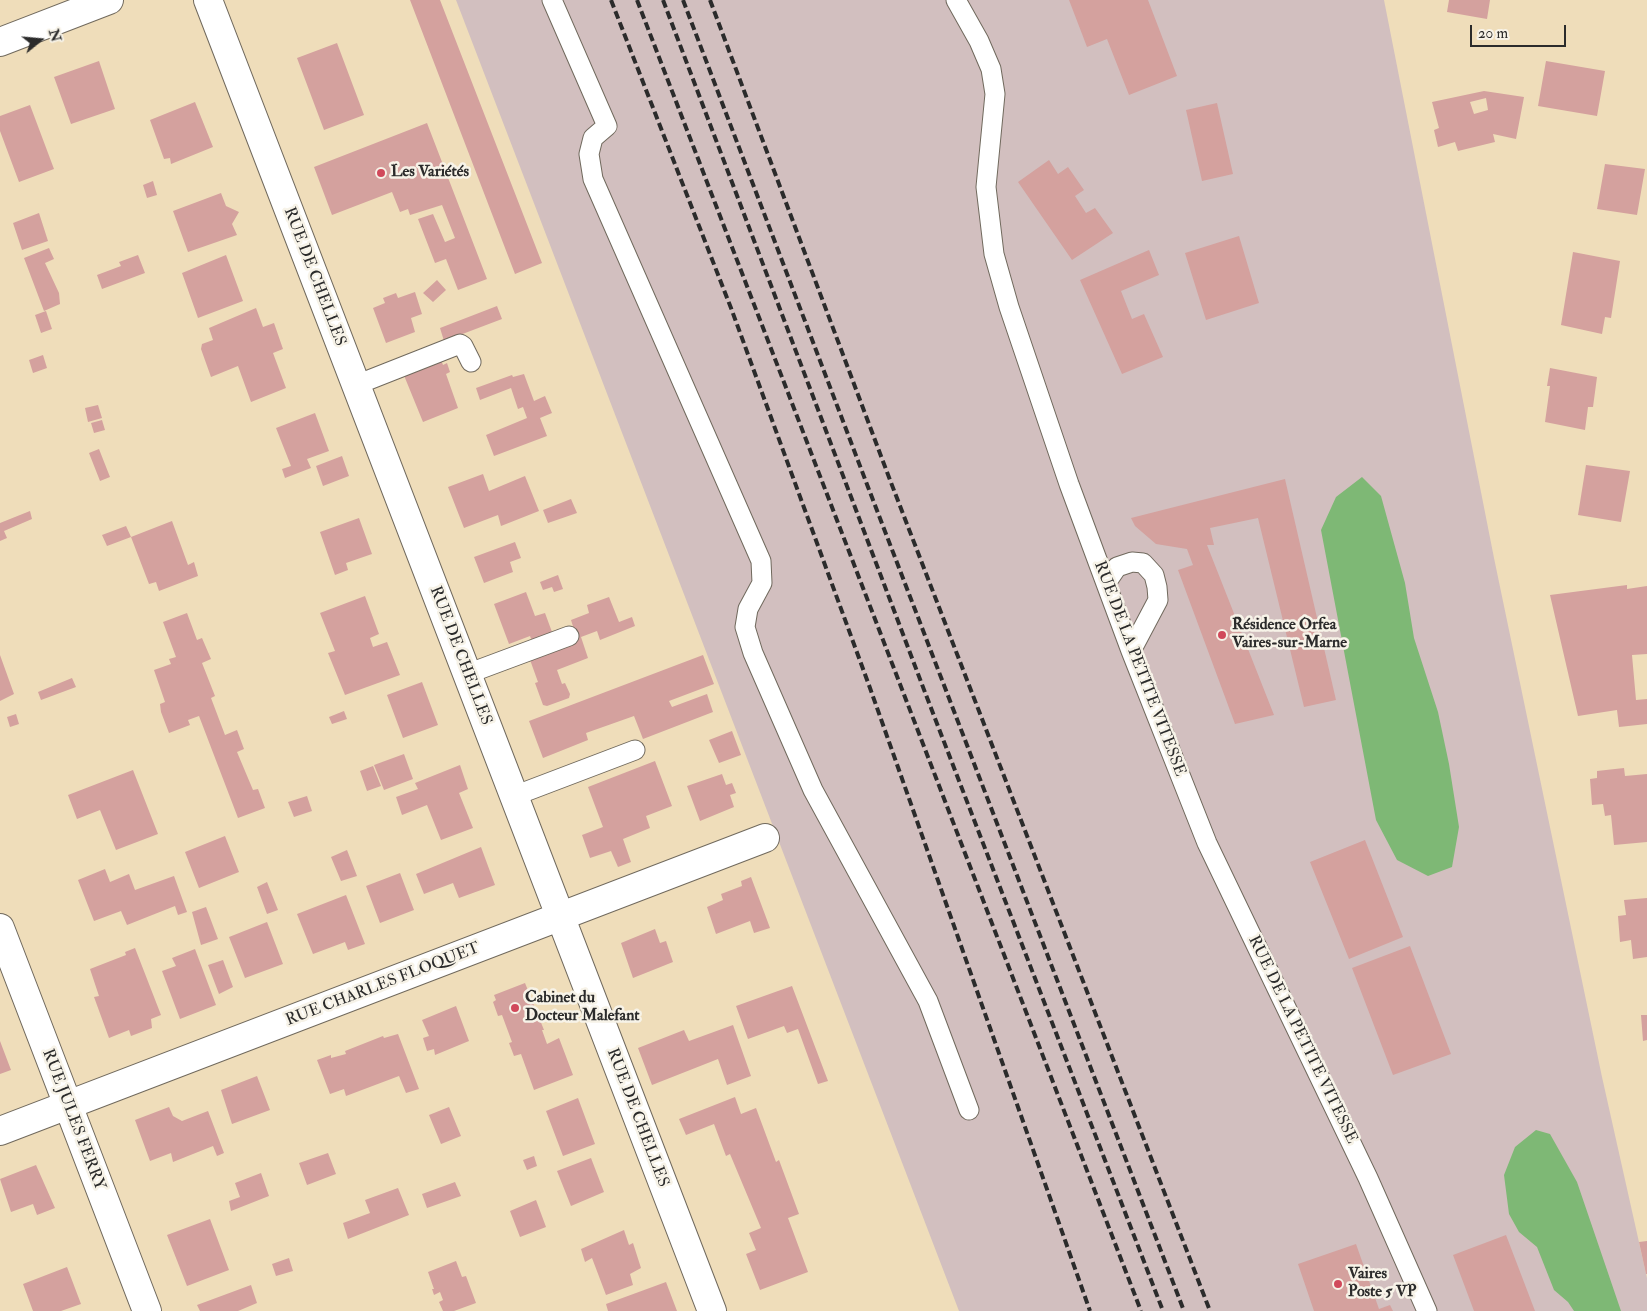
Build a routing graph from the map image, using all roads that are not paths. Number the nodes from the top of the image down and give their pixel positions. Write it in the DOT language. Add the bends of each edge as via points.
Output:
graph roads {
  1 [pos="109,0"];
  2 [pos="208,0"];
  3 [pos="552,0"];
  4 [pos="956,0"];
  5 [pos="0,42"];
  6 [pos="471,362"];
  7 [pos="356,385"];
  8 [pos="1106,583"];
  9 [pos="569,636"];
  10 [pos="1131,650"];
  11 [pos="467,674"];
  12 [pos="635,750"];
  13 [pos="514,796"];
  14 [pos="765,838"];
  15 [pos="560,916"];
  16 [pos="0,928"];
  17 [pos="68,1105"];
  18 [pos="968,1110"];
  19 [pos="0,1131"];
  20 [pos="147,1311"];
  21 [pos="712,1311"];
  22 [pos="1427,1311"];
  1 -- 5 [label="street"];
  2 -- 7 [label="street, RUE DE CHELLES"];
  3 -- 18 [label="lane" via="607,126 593,138 588,154 593,179 761,561 762,583 748,609 745,626 753,653 813,790 928,1001"];
  4 -- 8 [label="lane, RUE DE LA PETITE VITESSE" via="991,69 995,94 986,187 994,254 1066,474"];
  6 -- 7 [label="lane" via="460,344"];
  7 -- 11 [label="street, RUE DE CHELLES"];
  8 -- 10 [label="lane, RUE DE LA PETITE VITESSE"];
  8 -- 10 [label="lane" via="1117,567 1132,562 1143,563 1154,575 1158,600"];
  9 -- 11 [label="lane"];
  10 -- 22 [label="lane, RUE DE LA PETITE VITESSE" via="1207,843 1368,1178"];
  11 -- 13 [label="street, RUE DE CHELLES"];
  12 -- 13 [label="lane"];
  13 -- 15 [label="street, RUE DE CHELLES"];
  14 -- 15 [label="street, RUE CHARLES FLOQUET"];
  15 -- 17 [label="street, RUE CHARLES FLOQUET"];
  15 -- 21 [label="street, RUE DE CHELLES"];
  16 -- 17 [label="street, RUE JULES FERRY"];
  17 -- 19 [label="street, RUE CHARLES FLOQUET"];
  17 -- 20 [label="street, RUE JULES FERRY"];
}
